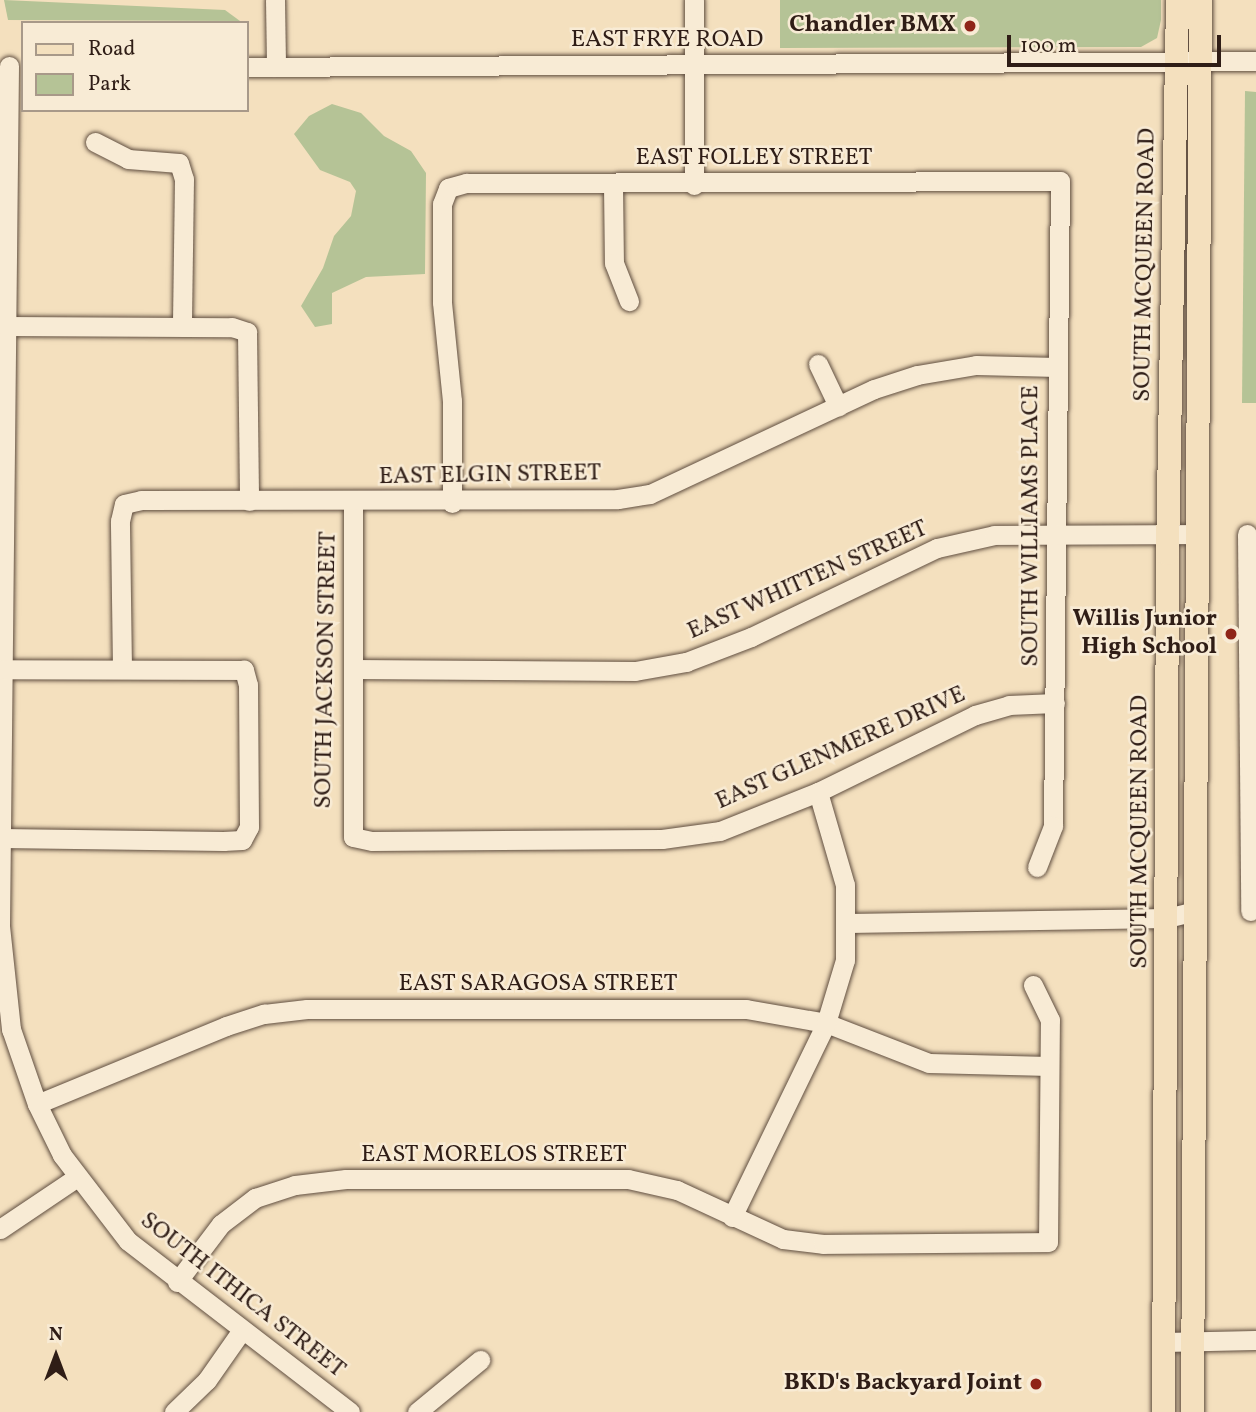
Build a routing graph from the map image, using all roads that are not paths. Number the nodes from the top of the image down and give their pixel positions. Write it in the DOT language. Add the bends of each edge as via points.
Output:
graph roads {
  1 [pos="275,0"];
  2 [pos="694,0"];
  3 [pos="1177,0"];
  4 [pos="1200,0"];
  5 [pos="1256,61"];
  6 [pos="1201,62"];
  7 [pos="1176,63"];
  8 [pos="11,66"];
  9 [pos="693,66"];
  10 [pos="248,67"];
  11 [pos="276,67"];
  12 [pos="95,142"];
  13 [pos="5,167"];
  14 [pos="1060,181"];
  15 [pos="612,185"];
  16 [pos="694,185"];
  17 [pos="3,285"];
  18 [pos="629,302"];
  19 [pos="6,326"];
  20 [pos="182,327"];
  21 [pos="818,365"];
  22 [pos="1057,367"];
  23 [pos="838,406"];
  24 [pos="3,448"];
  25 [pos="249,501"];
  26 [pos="353,503"];
  27 [pos="452,503"];
  28 [pos="1057,533"];
  29 [pos="1199,534"];
  30 [pos="1247,534"];
  31 [pos="1168,535"];
  32 [pos="2,667"];
  33 [pos="122,669"];
  34 [pos="353,669"];
  35 [pos="1055,703"];
  36 [pos="818,792"];
  37 [pos="353,837"];
  38 [pos="1,838"];
  39 [pos="1037,867"];
  40 [pos="1196,911"];
  41 [pos="1250,911"];
  42 [pos="1167,918"];
  43 [pos="848,923"];
  44 [pos="0,926"];
  45 [pos="1033,985"];
  46 [pos="826,1023"];
  47 [pos="6,1031"];
  48 [pos="1049,1066"];
  49 [pos="37,1104"];
  50 [pos="76,1178"];
  51 [pos="732,1217"];
  52 [pos="0,1229"];
  53 [pos="177,1282"];
  54 [pos="242,1330"];
  55 [pos="1256,1340"];
  56 [pos="1163,1342"];
  57 [pos="1193,1342"];
  58 [pos="480,1360"];
  59 [pos="174,1412"];
  60 [pos="350,1412"];
  61 [pos="417,1412"];
  62 [pos="1163,1412"];
  63 [pos="1192,1412"];
  1 -- 11 [label="street"];
  2 -- 9 [label="street"];
  3 -- 7 [label="main road, SOUTH MCQUEEN ROAD"];
  4 -- 6 [label="main road"];
  5 -- 6 [label="street, EAST FRYE ROAD"];
  6 -- 7 [label="street, EAST FRYE ROAD"];
  6 -- 29 [label="main road"];
  7 -- 9 [label="street, EAST FRYE ROAD"];
  7 -- 31 [label="main road, SOUTH MCQUEEN ROAD"];
  8 -- 13 [label="street, SOUTH ITHICA STREET"];
  9 -- 11 [label="street, EAST FRYE ROAD"];
  9 -- 16 [label="street"];
  10 -- 11 [label="street, EAST FRYE ROAD"];
  12 -- 20 [label="street" via="128,159 180,163 184,179"];
  13 -- 17 [label="street, SOUTH ITHICA STREET"];
  14 -- 16 [label="street, EAST FOLLEY STREET"];
  14 -- 22 [label="street, SOUTH WILLIAMS PLACE"];
  15 -- 16 [label="street, EAST FOLLEY STREET"];
  15 -- 18 [label="street" via="614,263"];
  15 -- 27 [label="street, EAST FOLLEY STREET" via="466,183 448,188 442,204 442,302 452,401"];
  17 -- 19 [label="street, SOUTH ITHICA STREET"];
  19 -- 20 [label="street"];
  19 -- 24 [label="street, SOUTH ITHICA STREET"];
  20 -- 25 [label="street" via="232,327 247,332"];
  21 -- 23 [label="street"];
  22 -- 23 [label="street, EAST ELGIN STREET" via="976,365 917,375"];
  22 -- 28 [label="street, SOUTH WILLIAMS PLACE"];
  23 -- 27 [label="street, EAST ELGIN STREET" via="650,494 618,499"];
  24 -- 32 [label="street, SOUTH ITHICA STREET"];
  25 -- 26 [label="street, EAST ELGIN STREET"];
  25 -- 33 [label="street, EAST ELGIN STREET" via="141,500 124,504 120,521"];
  26 -- 27 [label="street, EAST ELGIN STREET"];
  26 -- 34 [label="street, SOUTH JACKSON STREET"];
  28 -- 31 [label="street, EAST WHITTEN STREET"];
  28 -- 34 [label="street, EAST WHITTEN STREET" via="993,535 937,548 751,637 686,662 635,671"];
  28 -- 35 [label="street, SOUTH WILLIAMS PLACE"];
  29 -- 31 [label="street, EAST WHITTEN STREET"];
  29 -- 40 [label="main road"];
  30 -- 41 [label="street"];
  31 -- 42 [label="main road, SOUTH MCQUEEN ROAD"];
  32 -- 33 [label="street"];
  32 -- 38 [label="street, SOUTH ITHICA STREET"];
  33 -- 38 [label="street" via="244,670 248,685 249,827 242,840"];
  34 -- 37 [label="street, SOUTH JACKSON STREET"];
  35 -- 36 [label="street, EAST GLENMERE DRIVE" via="1009,705 975,715"];
  35 -- 39 [label="street, SOUTH WILLIAMS PLACE" via="1054,826"];
  36 -- 37 [label="street, EAST GLENMERE DRIVE" via="720,831 662,839 372,841"];
  36 -- 43 [label="street" via="845,885"];
  38 -- 44 [label="street, SOUTH ITHICA STREET"];
  40 -- 42 [label="street"];
  40 -- 57 [label="main road"];
  42 -- 43 [label="street"];
  42 -- 56 [label="main road, SOUTH MCQUEEN ROAD"];
  43 -- 46 [label="street" via="845,960"];
  44 -- 47 [label="street, SOUTH ITHICA STREET"];
  45 -- 48 [label="street" via="1050,1020"];
  46 -- 48 [label="street, EAST SARAGOSA STREET" via="929,1062"];
  46 -- 49 [label="street, EAST SARAGOSA STREET" via="746,1009 307,1009 264,1014 226,1026"];
  46 -- 51 [label="street"];
  47 -- 49 [label="street, SOUTH ITHICA STREET"];
  48 -- 51 [label="street, EAST MORELOS STREET" via="1048,1242 823,1244 783,1239"];
  49 -- 50 [label="street, SOUTH ITHICA STREET"];
  50 -- 52 [label="street"];
  50 -- 53 [label="street, SOUTH ITHICA STREET" via="128,1241"];
  51 -- 53 [label="street, EAST MORELOS STREET" via="677,1189 628,1179 346,1179 295,1185 256,1198 221,1224"];
  53 -- 54 [label="street, SOUTH ITHICA STREET"];
  54 -- 59 [label="street" via="207,1380"];
  54 -- 60 [label="street, SOUTH ITHICA STREET"];
  55 -- 57 [label="street"];
  56 -- 57 [label="street"];
  56 -- 62 [label="main road, SOUTH MCQUEEN ROAD"];
  57 -- 63 [label="main road"];
  58 -- 61 [label="street"];
}
